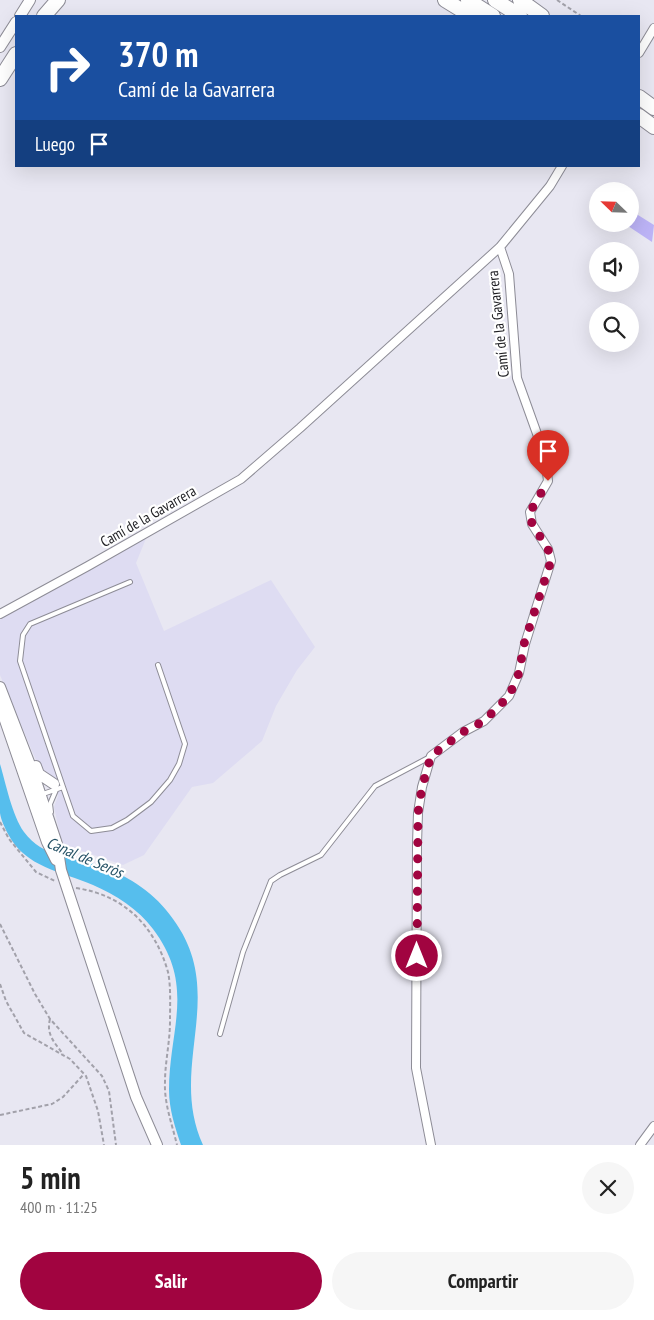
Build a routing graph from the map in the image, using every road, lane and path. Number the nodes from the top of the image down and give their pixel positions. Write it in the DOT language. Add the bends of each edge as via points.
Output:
graph roads {
  1 [pos="30,0"];
  2 [pos="58,0"];
  3 [pos="445,0"];
  4 [pos="468,0"];
  5 [pos="495,0"];
  6 [pos="520,0"];
  7 [pos="557,0"];
  8 [pos="21,15"];
  9 [pos="45,15"];
  10 [pos="469,15"];
  11 [pos="491,15"];
  12 [pos="518,15"];
  13 [pos="541,15"];
  14 [pos="580,15"];
  15 [pos="15,24"];
  16 [pos="654,28"];
  17 [pos="0,47"];
  18 [pos="640,52"];
  19 [pos="15,56"];
  20 [pos="0,79"];
  21 [pos="640,98"];
  22 [pos="654,108"];
  23 [pos="640,117"];
  24 [pos="640,121"];
  25 [pos="654,128"];
  26 [pos="561,167"];
  27 [pos="500,247"];
  28 [pos="130,582"];
  29 [pos="0,614"];
  30 [pos="158,664"];
  31 [pos="0,687"];
  32 [pos="0,706"];
  33 [pos="15,737"];
  34 [pos="431,756"];
  35 [pos="59,785"];
  36 [pos="40,794"];
  37 [pos="0,822"];
  38 [pos="51,825"];
  39 [pos="51,840"];
  40 [pos="64,878"];
  41 [pos="0,925"];
  42 [pos="0,984"];
  43 [pos="50,1019"];
  44 [pos="220,1034"];
  45 [pos="64,1056"];
  46 [pos="84,1074"];
  47 [pos="0,1115"];
  48 [pos="654,1126"];
  49 [pos="104,1145"];
  50 [pos="116,1145"];
  51 [pos="157,1145"];
  52 [pos="177,1145"];
  53 [pos="431,1145"];
  54 [pos="640,1145"];
  1 -- 8 [label="street"];
  2 -- 9 [label="highway"];
  3 -- 10 [label="highway"];
  4 -- 11 [label="highway"];
  5 -- 12 [label="highway"];
  6 -- 13 [label="highway"];
  7 -- 14 [label="path"];
  15 -- 17 [label="street"];
  16 -- 18 [label="street"];
  19 -- 20 [label="highway"];
  21 -- 22 [label="highway"];
  23 -- 25 [label="highway"];
  24 -- 25 [label="highway"];
  26 -- 27 [label="street, Camí de la Gavarrera" via="550,186"];
  27 -- 29 [label="street, Camí de la Gavarrera" via="241,479"];
  27 -- 34 [label="street, Camí de la Gavarrera" via="509,274 517,378 545,456 548,481 530,512 532,524 548,549 551,561 524,644 519,673 509,696 484,721"];
  28 -- 35 [label="lane" via="30,624 23,635 20,661"];
  30 -- 35 [label="lane" via="185,744 170,780 151,802 127,820 112,828 91,831 72,816"];
  31 -- 33 [label="street"];
  32 -- 33 [label="street"];
  33 -- 35 [label="street" via="26,741 39,774"];
  33 -- 36 [label="street" via="33,788"];
  33 -- 39 [label="street"];
  34 -- 44 [label="lane" via="375,786 321,855 271,881 243,952"];
  34 -- 53 [label="street" via="418,813 416,1068"];
  35 -- 36 [label="lane"];
  35 -- 38 [label="lane" via="50,804"];
  36 -- 38 [label="street"];
  36 -- 39 [label="street" via="38,801"];
  37 -- 40 [label="path" via="36,872"];
  38 -- 39 [label="street"];
  39 -- 40 [label="street"];
  40 -- 51 [label="street" via="136,1097"];
  40 -- 52 [label="path" via="128,908 152,934 168,973 170,1022 165,1082"];
  41 -- 43 [label="path"];
  42 -- 45 [label="path" via="24,1033"];
  43 -- 45 [label="path" via="49,1035"];
  43 -- 50 [label="path" via="102,1076 109,1091"];
  45 -- 46 [label="path"];
  46 -- 47 [label="path" via="63,1098 52,1104"];
  46 -- 49 [label="path" via="98,1111"];
  48 -- 54 [label="street"];
}
